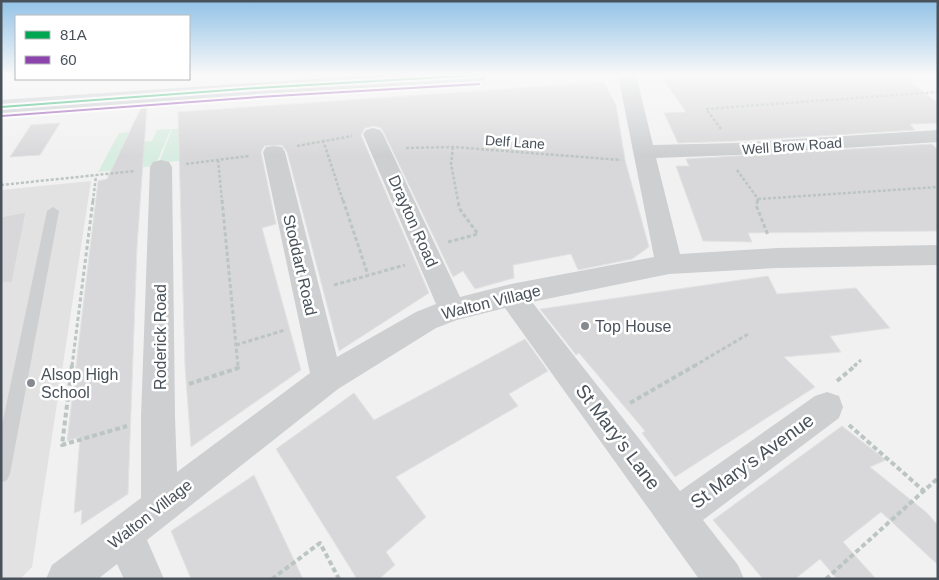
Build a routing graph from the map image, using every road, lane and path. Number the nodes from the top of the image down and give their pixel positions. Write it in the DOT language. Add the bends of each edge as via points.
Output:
graph roads {
  1 [pos="21,102"];
  2 [pos="33,102"];
  3 [pos="633,102"];
  4 [pos="792,102"];
  5 [pos="2,104"];
  6 [pos="938,136"];
  7 [pos="323,140"];
  8 [pos="377,141"];
  9 [pos="453,147"];
  10 [pos="729,150"];
  11 [pos="274,152"];
  12 [pos="646,157"];
  13 [pos="218,160"];
  14 [pos="161,167"];
  15 [pos="96,176"];
  16 [pos="938,187"];
  17 [pos="758,199"];
  18 [pos="53,211"];
  19 [pos="428,253"];
  20 [pos="778,258"];
  21 [pos="933,261"];
  22 [pos="669,264"];
  23 [pos="368,275"];
  24 [pos="307,292"];
  25 [pos="512,295"];
  26 [pos="452,310"];
  27 [pos="314,322"];
  28 [pos="750,333"];
  29 [pos="236,345"];
  30 [pos="327,379"];
  31 [pos="159,406"];
  32 [pos="828,407"];
  33 [pos="604,419"];
  34 [pos="1,474"];
  35 [pos="937,479"];
  36 [pos="924,490"];
  37 [pos="160,507"];
  38 [pos="677,516"];
  39 [pos="124,534"];
  40 [pos="66,579"];
  41 [pos="144,579"];
  42 [pos="272,579"];
  43 [pos="339,579"];
  44 [pos="724,579"];
  45 [pos="826,579"];
  1 -- 5 [label="highway"];
  2 -- 5 [label="highway"];
  3 -- 12 [label="street"];
  4 -- 10 [label="path" via="706,108"];
  6 -- 10 [label="street, Well Brow Road"];
  7 -- 23 [label="path"];
  8 -- 9 [label="path, Delf Lane"];
  8 -- 19 [label="street, Drayton Road"];
  9 -- 12 [label="path, Delf Lane"];
  9 -- 19 [label="path" via="451,164 459,208 478,234"];
  10 -- 12 [label="street, Well Brow Road"];
  10 -- 17 [label="path"];
  11 -- 24 [label="street, Stoddart Road"];
  12 -- 22 [label="street"];
  13 -- 29 [label="path"];
  14 -- 31 [label="street, Roderick Road"];
  15 -- 31 [label="path" via="62,446"];
  16 -- 17 [label="path"];
  17 -- 20 [label="path" via="756,205"];
  18 -- 34 [label="lane"];
  19 -- 23 [label="path"];
  19 -- 26 [label="street, Drayton Road"];
  20 -- 21 [label="street, Walton Village"];
  20 -- 22 [label="street, Walton Village"];
  22 -- 25 [label="street, Walton Village"];
  23 -- 24 [label="path"];
  24 -- 27 [label="street, Stoddart Road"];
  25 -- 26 [label="street, Walton Village"];
  25 -- 33 [label="street, St Mary's Lane"];
  26 -- 30 [label="street, Walton Village" via="426,320"];
  27 -- 29 [label="path"];
  27 -- 30 [label="street, Stoddart Road"];
  28 -- 33 [label="path"];
  29 -- 31 [label="path" via="238,368"];
  30 -- 37 [label="street, Walton Village"];
  31 -- 37 [label="street, Roderick Road"];
  32 -- 36 [label="path"];
  32 -- 38 [label="street, St Mary's Avenue"];
  33 -- 38 [label="street, St Mary's Lane"];
  35 -- 36 [label="path"];
  36 -- 45 [label="path"];
  37 -- 39 [label="street, Walton Village"];
  38 -- 44 [label="street, St Mary's Lane"];
  39 -- 40 [label="street, Walton Village"];
  39 -- 41 [label="street"];
  42 -- 43 [label="path" via="320,544"];
}
